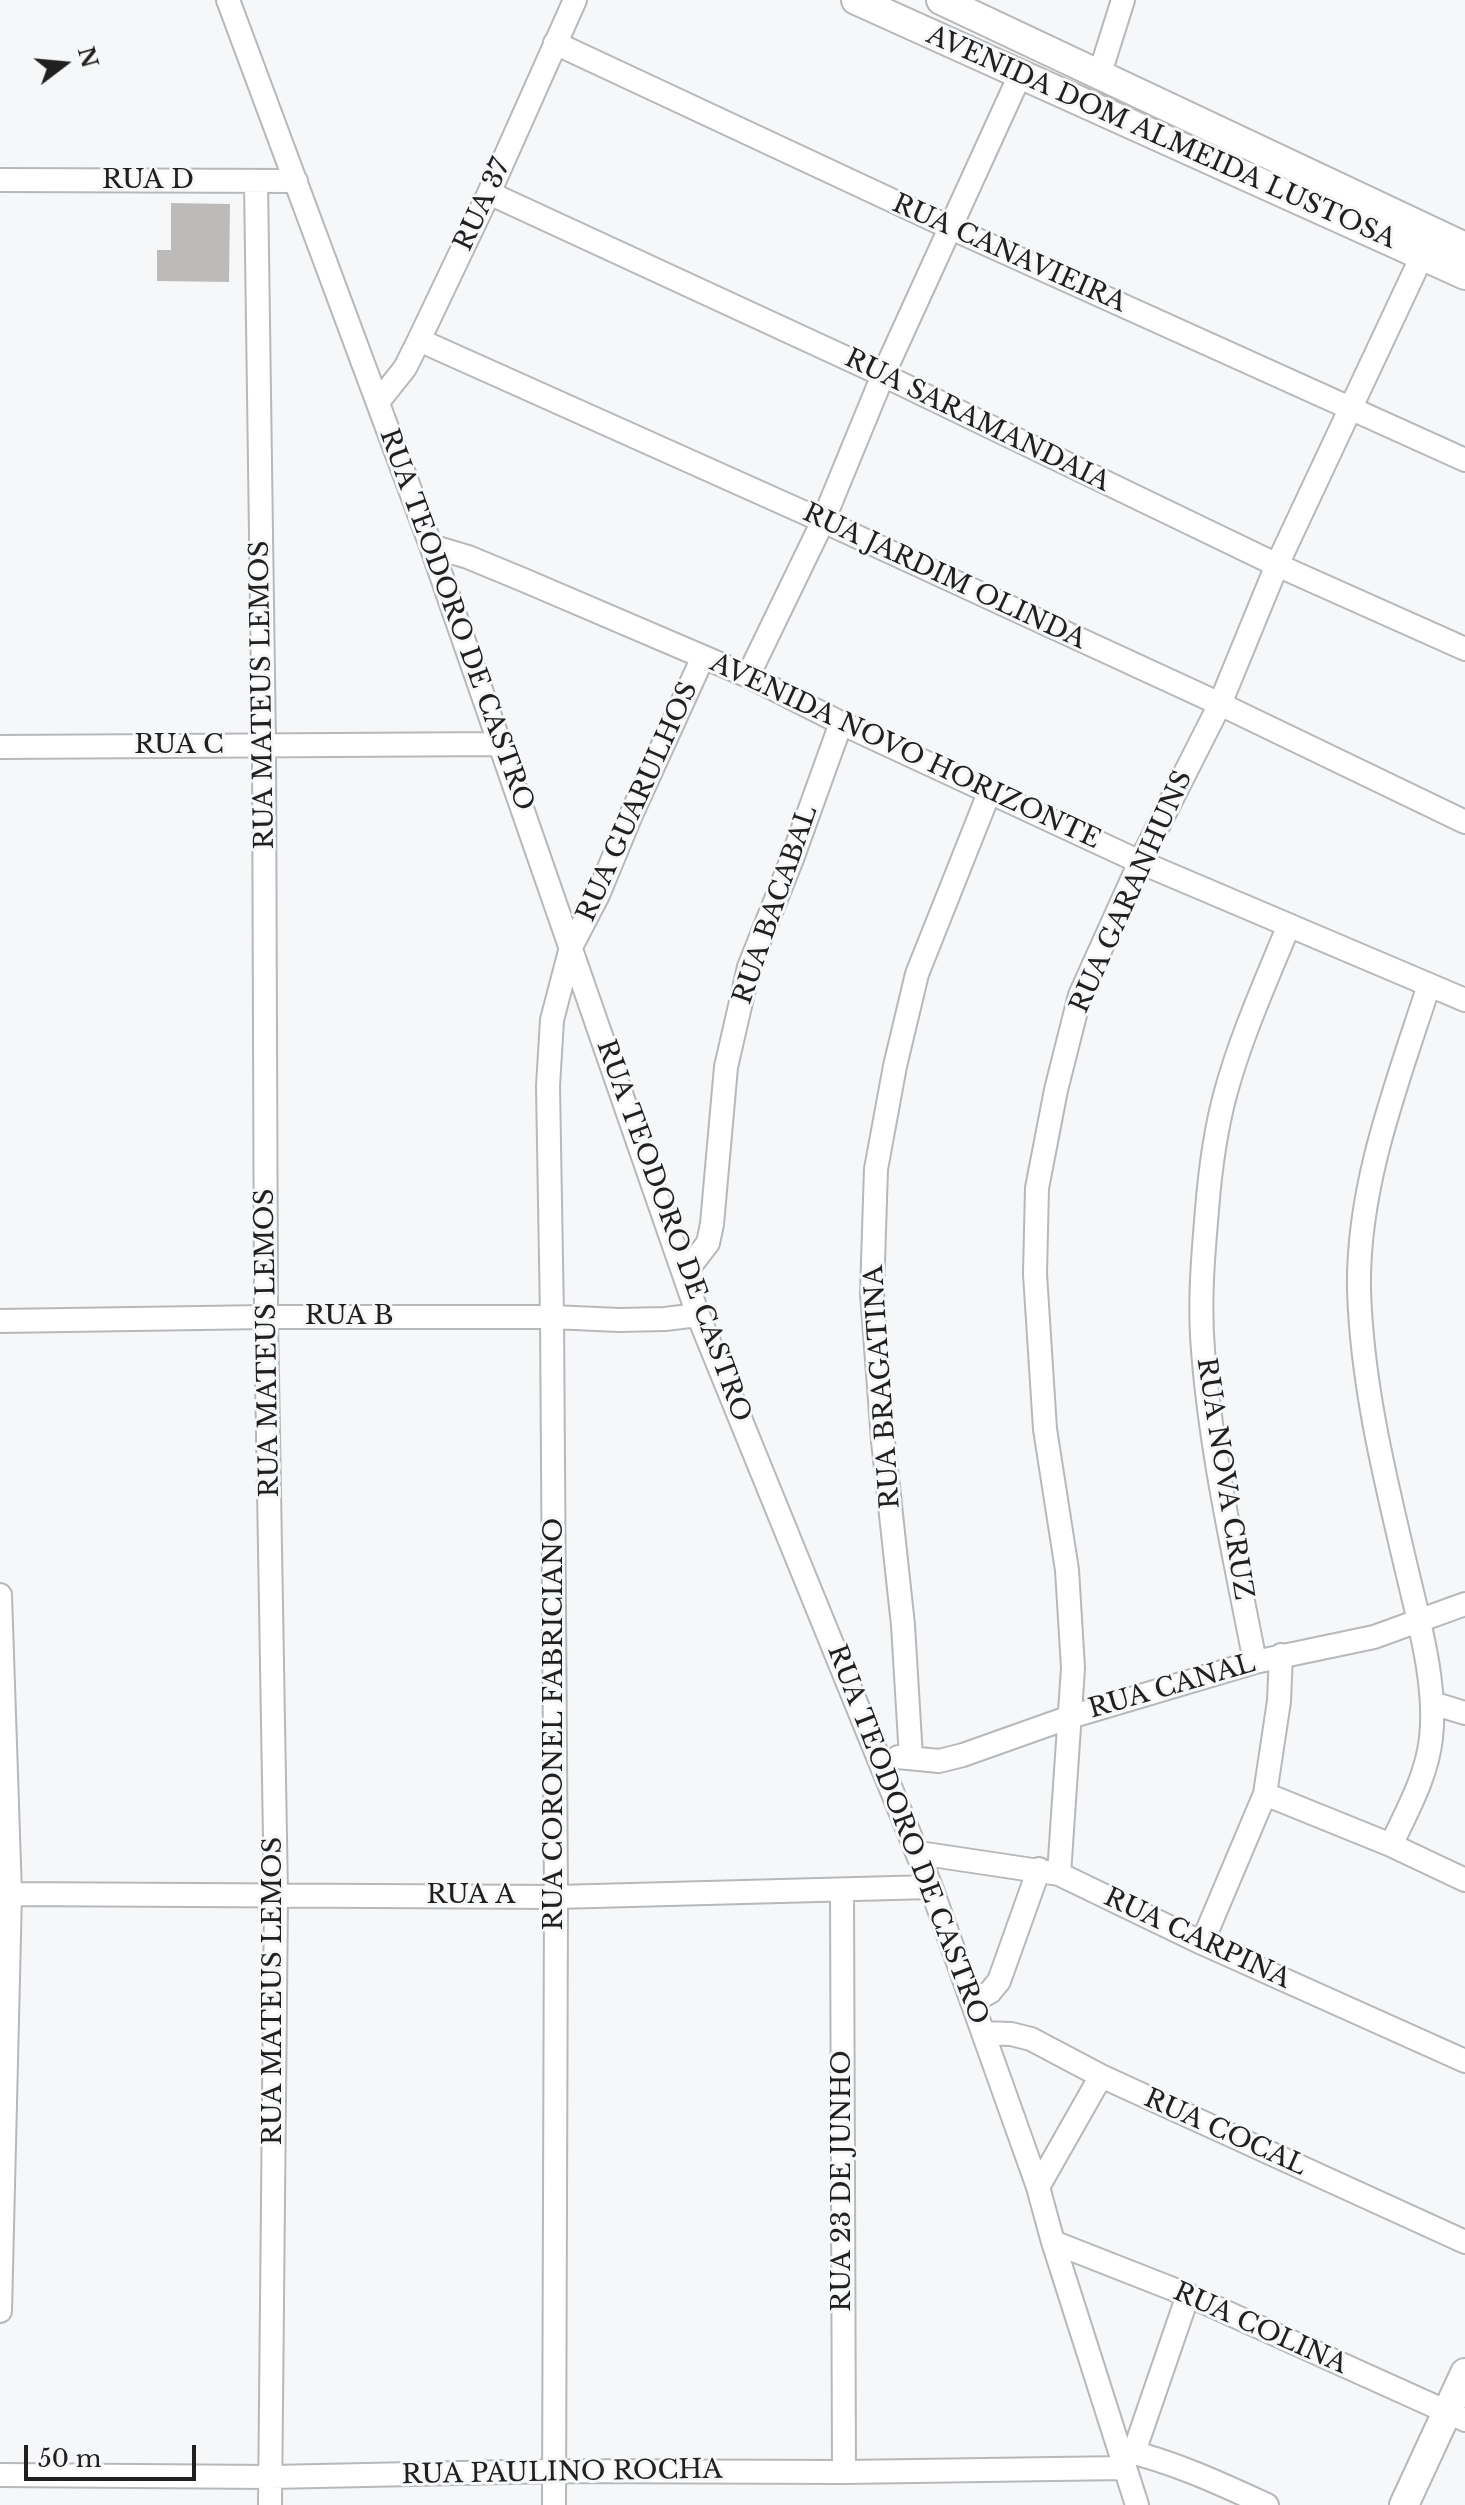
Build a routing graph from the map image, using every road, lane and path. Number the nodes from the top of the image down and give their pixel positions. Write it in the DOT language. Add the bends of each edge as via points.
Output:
graph roads {
  1 [pos="228,0"];
  2 [pos="575,0"];
  3 [pos="856,0"];
  4 [pos="941,0"];
  5 [pos="1123,0"];
  6 [pos="555,43"];
  7 [pos="1100,73"];
  8 [pos="1020,75"];
  9 [pos="0,180"];
  10 [pos="256,181"];
  11 [pos="296,181"];
  12 [pos="489,193"];
  13 [pos="951,228"];
  14 [pos="1465,247"];
  15 [pos="1422,256"];
  16 [pos="1465,275"];
  17 [pos="419,340"];
  18 [pos="883,375"];
  19 [pos="378,402"];
  20 [pos="1351,408"];
  21 [pos="1465,460"];
  22 [pos="823,521"];
  23 [pos="431,546"];
  24 [pos="1277,565"];
  25 [pos="1465,649"];
  26 [pos="703,657"];
  27 [pos="748,676"];
  28 [pos="1220,704"];
  29 [pos="841,723"];
  30 [pos="501,744"];
  31 [pos="264,746"];
  32 [pos="0,747"];
  33 [pos="989,793"];
  34 [pos="1465,822"];
  35 [pos="1140,862"];
  36 [pos="1289,925"];
  37 [pos="571,947"];
  38 [pos="1429,985"];
  39 [pos="1465,1000"];
  40 [pos="684,1274"];
  41 [pos="698,1315"];
  42 [pos="266,1317"];
  43 [pos="552,1317"];
  44 [pos="0,1321"];
  45 [pos="0,1595"];
  46 [pos="1465,1604"];
  47 [pos="1418,1622"];
  48 [pos="1281,1655"];
  49 [pos="1255,1662"];
  50 [pos="1432,1703"];
  51 [pos="1465,1713"];
  52 [pos="1070,1717"];
  53 [pos="878,1756"];
  54 [pos="911,1758"];
  55 [pos="1265,1794"];
  56 [pos="1391,1845"];
  57 [pos="919,1853"];
  58 [pos="1049,1872"];
  59 [pos="1465,1880"];
  60 [pos="931,1887"];
  61 [pos="842,1891"];
  62 [pos="10,1894"];
  63 [pos="276,1895"];
  64 [pos="556,1897"];
  65 [pos="1202,1943"];
  66 [pos="972,2002"];
  67 [pos="983,2033"];
  68 [pos="1465,2061"];
  69 [pos="1101,2076"];
  70 [pos="1038,2187"];
  71 [pos="1053,2242"];
  72 [pos="1465,2242"];
  73 [pos="1188,2295"];
  74 [pos="0,2311"];
  75 [pos="1465,2373"];
  76 [pos="1456,2417"];
  77 [pos="1125,2456"];
  78 [pos="555,2471"];
  79 [pos="844,2472"];
  80 [pos="0,2475"];
  81 [pos="271,2477"];
  82 [pos="270,2505"];
  83 [pos="554,2505"];
  84 [pos="1137,2505"];
  85 [pos="1267,2505"];
  86 [pos="1404,2505"];
  1 -- 11 [label="street, RUA TEODORO DE CASTRO"];
  2 -- 6 [label="street, RUA 37"];
  3 -- 8 [label="street, AVENIDA DOM ALMEIDA LUSTOSA"];
  4 -- 7 [label="street, AVENIDA DOM ALMEIDA LUSTOSA"];
  5 -- 7 [label="street"];
  6 -- 12 [label="street, RUA 37"];
  6 -- 13 [label="street, RUA CANAVIEIRA"];
  7 -- 14 [label="street, AVENIDA DOM ALMEIDA LUSTOSA"];
  8 -- 13 [label="street"];
  8 -- 15 [label="street, AVENIDA DOM ALMEIDA LUSTOSA"];
  9 -- 10 [label="street, RUA D"];
  10 -- 11 [label="street, RUA D"];
  10 -- 31 [label="street, RUA MATEUS LEMOS"];
  11 -- 19 [label="street, RUA TEODORO DE CASTRO"];
  12 -- 17 [label="street, RUA 37"];
  12 -- 18 [label="street, RUA SARAMANDAIA"];
  13 -- 18 [label="street"];
  13 -- 20 [label="street, RUA CANAVIEIRA"];
  15 -- 16 [label="street, AVENIDA DOM ALMEIDA LUSTOSA"];
  15 -- 20 [label="street, RUA GARANHUNS"];
  17 -- 19 [label="street, RUA 37"];
  17 -- 22 [label="street, RUA JARDIM OLINDA"];
  18 -- 22 [label="street"];
  18 -- 24 [label="street, RUA SARAMANDAIA"];
  19 -- 23 [label="street, RUA TEODORO DE CASTRO"];
  20 -- 21 [label="street, RUA CANAVIEIRA"];
  20 -- 24 [label="street, RUA GARANHUNS"];
  22 -- 27 [label="street"];
  22 -- 28 [label="street, RUA JARDIM OLINDA"];
  23 -- 26 [label="street, AVENIDA NOVO HORIZONTE"];
  23 -- 30 [label="street, RUA TEODORO DE CASTRO"];
  24 -- 25 [label="street, RUA SARAMANDAIA"];
  24 -- 28 [label="street, RUA GARANHUNS"];
  26 -- 27 [label="street, AVENIDA NOVO HORIZONTE"];
  26 -- 37 [label="street, RUA GUARULHOS"];
  27 -- 29 [label="street, AVENIDA NOVO HORIZONTE"];
  28 -- 34 [label="street, RUA JARDIM OLINDA"];
  28 -- 35 [label="street, RUA GARANHUNS"];
  29 -- 33 [label="street, AVENIDA NOVO HORIZONTE"];
  29 -- 40 [label="street, RUA BACABAL" via="749,967 726,1067 710,1233 704,1250"];
  30 -- 31 [label="street, RUA C"];
  30 -- 37 [label="street, RUA TEODORO DE CASTRO"];
  31 -- 32 [label="street, RUA C"];
  31 -- 42 [label="street, RUA MATEUS LEMOS"];
  33 -- 35 [label="street, AVENIDA NOVO HORIZONTE"];
  33 -- 54 [label="street, RUA BRAGATINA" via="917,974 876,1169 872,1293"];
  35 -- 36 [label="street, AVENIDA NOVO HORIZONTE"];
  35 -- 52 [label="street, RUA GARANHUNS" via="1080,995 1037,1188 1035,1274 1045,1429 1067,1570"];
  36 -- 38 [label="street, AVENIDA NOVO HORIZONTE"];
  36 -- 49 [label="street, RUA NOVA CRUZ" via="1224,1098 1211,1165 1203,1256 1202,1346 1210,1419"];
  37 -- 40 [label="street, RUA TEODORO DE CASTRO"];
  37 -- 43 [label="street, RUA CORONEL FABRICIANO" via="552,1020 548,1086"];
  38 -- 39 [label="street, AVENIDA NOVO HORIZONTE"];
  38 -- 47 [label="street" via="1378,1144 1359,1289 1373,1422"];
  40 -- 41 [label="street, RUA TEODORO DE CASTRO"];
  41 -- 43 [label="street, RUA B"];
  41 -- 53 [label="street, RUA TEODORO DE CASTRO"];
  42 -- 43 [label="street, RUA B"];
  42 -- 44 [label="street, RUA B"];
  42 -- 63 [label="street, RUA MATEUS LEMOS"];
  43 -- 64 [label="street, RUA CORONEL FABRICIANO"];
  45 -- 62 [label="street"];
  46 -- 47 [label="street, RUA CANAL"];
  47 -- 48 [label="street, RUA CANAL" via="1374,1637"];
  47 -- 50 [label="street"];
  48 -- 49 [label="street, RUA CANAL"];
  48 -- 55 [label="street"];
  49 -- 52 [label="street, RUA CANAL"];
  50 -- 51 [label="street"];
  50 -- 56 [label="street" via="1428,1760"];
  52 -- 54 [label="street, RUA CANAL" via="963,1755 939,1761"];
  52 -- 58 [label="street, RUA GARANHUNS"];
  53 -- 54 [label="street, RUA CANAL"];
  53 -- 57 [label="street, RUA TEODORO DE CASTRO"];
  55 -- 56 [label="street"];
  55 -- 65 [label="street"];
  56 -- 59 [label="street"];
  57 -- 58 [label="street, RUA CARPINA"];
  57 -- 60 [label="street, RUA TEODORO DE CASTRO"];
  58 -- 65 [label="street, RUA CARPINA"];
  58 -- 66 [label="street, RUA GARANHUNS" via="999,1981"];
  60 -- 61 [label="street, RUA A"];
  60 -- 66 [label="street, RUA TEODORO DE CASTRO"];
  61 -- 64 [label="street, RUA A"];
  61 -- 79 [label="street, RUA 23 DE JUNHO"];
  62 -- 63 [label="street, RUA A"];
  62 -- 74 [label="street"];
  63 -- 64 [label="street, RUA A"];
  63 -- 81 [label="street, RUA MATEUS LEMOS"];
  64 -- 78 [label="street, RUA CORONEL FABRICIANO"];
  65 -- 68 [label="street, RUA CARPINA"];
  66 -- 67 [label="street, RUA TEODORO DE CASTRO"];
  67 -- 69 [label="street, RUA COCAL" via="1031,2039"];
  67 -- 70 [label="street, RUA TEODORO DE CASTRO"];
  69 -- 70 [label="street"];
  69 -- 72 [label="street, RUA COCAL"];
  70 -- 71 [label="street, RUA TEODORO DE CASTRO"];
  71 -- 73 [label="street, RUA COLINA"];
  71 -- 77 [label="street, RUA TEODORO DE CASTRO"];
  73 -- 76 [label="street, RUA COLINA"];
  73 -- 77 [label="street"];
  75 -- 76 [label="street"];
  76 -- 86 [label="street"];
  77 -- 79 [label="street, RUA PAULINO ROCHA"];
  77 -- 84 [label="street, RUA TEODORO DE CASTRO"];
  77 -- 85 [label="street, RUA PAULINO ROCHA" via="1185,2468"];
  78 -- 79 [label="street, RUA PAULINO ROCHA"];
  78 -- 81 [label="street, RUA PAULINO ROCHA"];
  78 -- 83 [label="street, RUA CORONEL FABRICIANO"];
  80 -- 81 [label="street, RUA PAULINO ROCHA"];
  81 -- 82 [label="street, RUA MATEUS LEMOS"];
}
